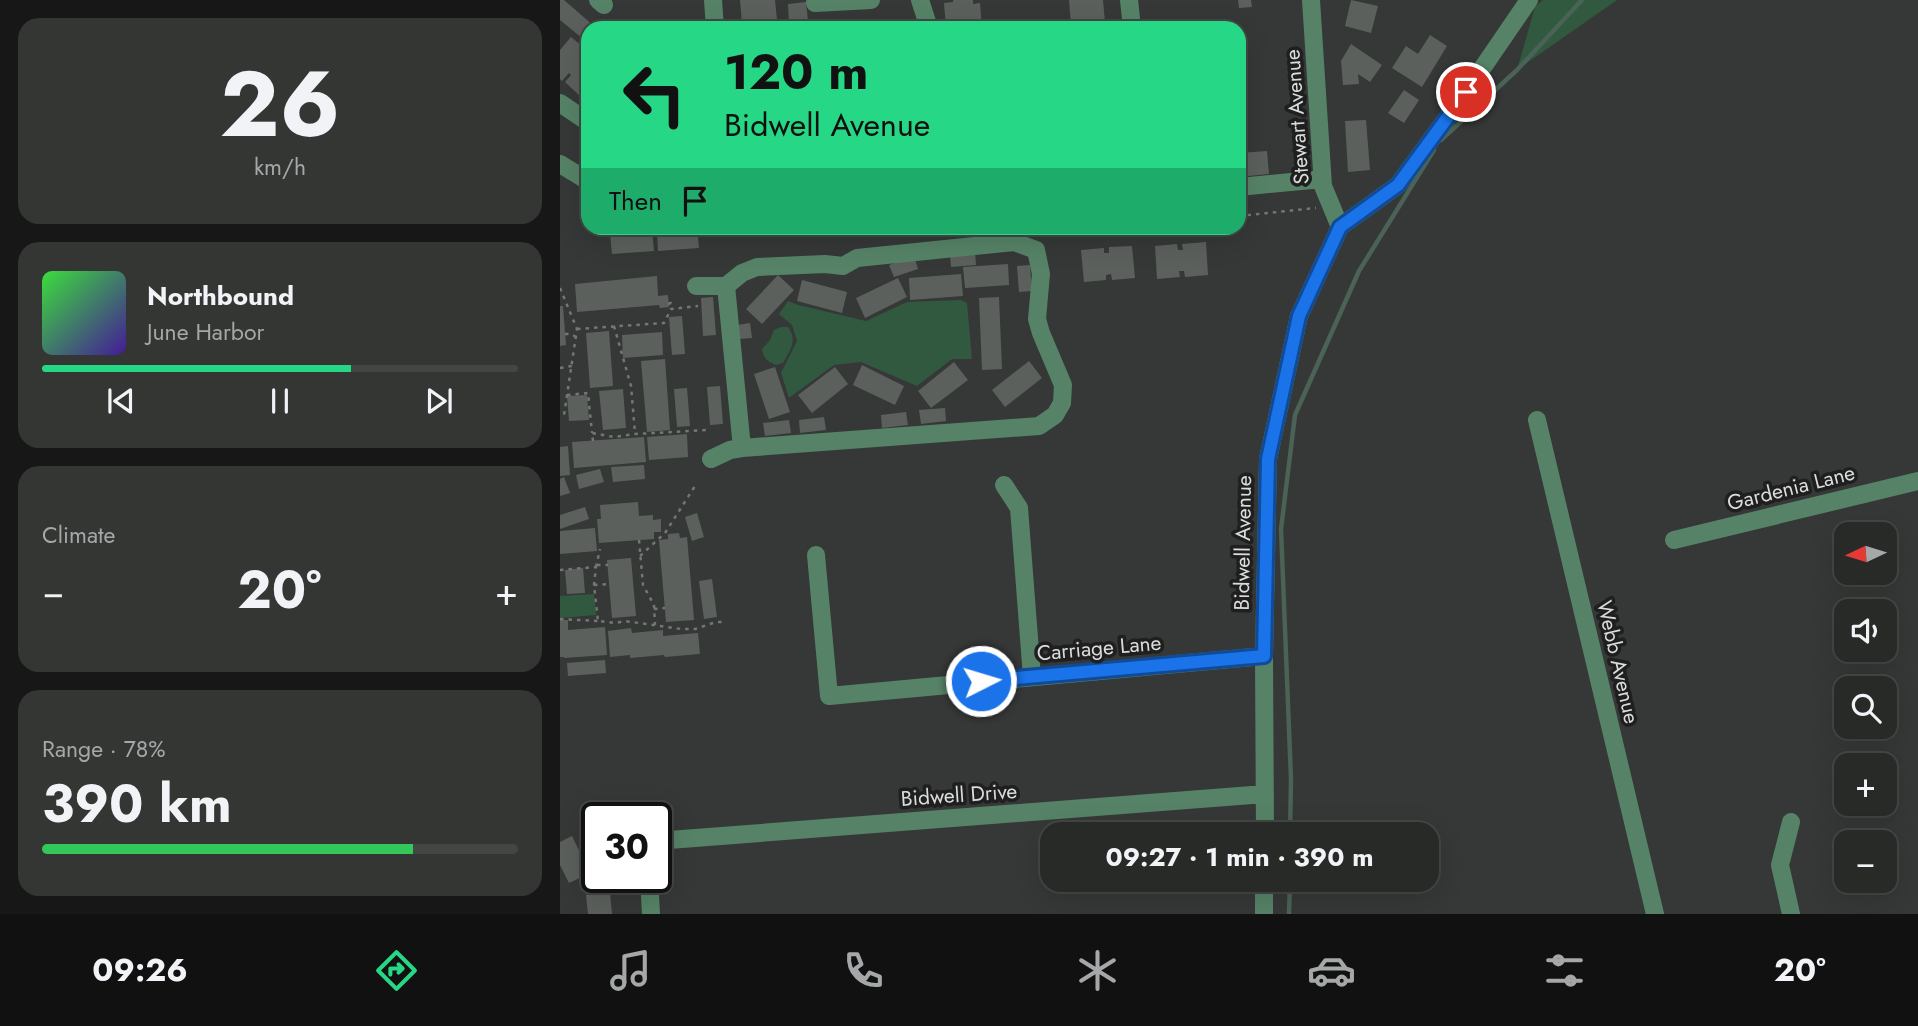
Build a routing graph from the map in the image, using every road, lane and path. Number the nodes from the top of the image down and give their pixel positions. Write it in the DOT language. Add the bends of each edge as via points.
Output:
graph roads {
  1 [pos="713,0"];
  2 [pos="871,0"];
  3 [pos="920,0"];
  4 [pos="1129,0"];
  5 [pos="1311,0"];
  6 [pos="1530,0"];
  7 [pos="815,3"];
  8 [pos="714,21"];
  9 [pos="927,21"];
  10 [pos="1131,21"];
  11 [pos="560,103"];
  12 [pos="581,117"];
  13 [pos="560,164"];
  14 [pos="581,177"];
  15 [pos="1322,179"];
  16 [pos="1246,186"];
  17 [pos="1318,208"];
  18 [pos="1246,215"];
  19 [pos="1340,227"];
  20 [pos="696,286"];
  21 [pos="726,286"];
  22 [pos="560,288"];
  23 [pos="668,304"];
  24 [pos="698,306"];
  25 [pos="671,309"];
  26 [pos="564,314"];
  27 [pos="571,314"];
  28 [pos="614,326"];
  29 [pos="577,329"];
  30 [pos="565,334"];
  31 [pos="576,337"];
  32 [pos="572,366"];
  33 [pos="560,368"];
  34 [pos="568,388"];
  35 [pos="562,389"];
  36 [pos="567,395"];
  37 [pos="564,415"];
  38 [pos="1537,420"];
  39 [pos="708,430"];
  40 [pos="592,433"];
  41 [pos="635,434"];
  42 [pos="593,441"];
  43 [pos="742,448"];
  44 [pos="711,459"];
  45 [pos="1918,481"];
  46 [pos="1004,485"];
  47 [pos="695,486"];
  48 [pos="639,540"];
  49 [pos="1674,540"];
  50 [pos="600,549"];
  51 [pos="816,555"];
  52 [pos="640,556"];
  53 [pos="608,565"];
  54 [pos="596,566"];
  55 [pos="560,570"];
  56 [pos="594,584"];
  57 [pos="609,584"];
  58 [pos="665,608"];
  59 [pos="654,609"];
  60 [pos="560,619"];
  61 [pos="598,621"];
  62 [pos="725,622"];
  63 [pos="655,625"];
  64 [pos="1264,656"];
  65 [pos="1032,677"];
  66 [pos="1265,794"];
  67 [pos="1265,822"];
  68 [pos="1791,822"];
  69 [pos="672,840"];
  70 [pos="1264,892"];
  71 [pos="650,893"];
  72 [pos="651,914"];
  73 [pos="1264,914"];
  74 [pos="1655,914"];
  75 [pos="1791,914"];
  1 -- 8 [label="street"];
  2 -- 7 [label="street"];
  3 -- 9 [label="street"];
  4 -- 10 [label="street"];
  5 -- 15 [label="street, Stewart Avenue"];
  6 -- 19 [label="street, Bidwell Avenue" via="1398,185"];
  11 -- 12 [label="street"];
  13 -- 14 [label="street"];
  15 -- 16 [label="street"];
  15 -- 19 [label="street, Stewart Avenue"];
  17 -- 18 [label="path"];
  19 -- 64 [label="street, Bidwell Avenue" via="1299,316 1268,459"];
  20 -- 21 [label="street"];
  21 -- 43 [label="street"];
  21 -- 43 [label="street" via="757,267 843,266 858,258 1014,242 1036,250 1041,274 1037,319 1063,385 1062,403 1055,415 1039,426"];
  22 -- 27 [label="path"];
  23 -- 25 [label="path"];
  24 -- 25 [label="path"];
  25 -- 28 [label="path" via="664,323"];
  26 -- 27 [label="path"];
  27 -- 29 [label="path"];
  28 -- 29 [label="path"];
  28 -- 41 [label="path" via="631,386"];
  29 -- 31 [label="path"];
  30 -- 31 [label="path"];
  31 -- 32 [label="path"];
  32 -- 33 [label="path"];
  32 -- 34 [label="path"];
  34 -- 35 [label="path"];
  34 -- 36 [label="path"];
  36 -- 37 [label="path"];
  36 -- 40 [label="path" via="589,393"];
  38 -- 74 [label="street, Webb Avenue"];
  39 -- 41 [label="path"];
  40 -- 41 [label="path"];
  40 -- 42 [label="path"];
  43 -- 44 [label="street"];
  45 -- 49 [label="street, Gardenia Lane"];
  46 -- 65 [label="street" via="1019,508"];
  47 -- 52 [label="path" via="665,533"];
  48 -- 52 [label="path"];
  50 -- 54 [label="path"];
  51 -- 65 [label="street, Carriage Lane" via="829,696"];
  52 -- 59 [label="path" via="643,585"];
  53 -- 54 [label="path"];
  54 -- 55 [label="path"];
  54 -- 56 [label="path"];
  56 -- 57 [label="path"];
  56 -- 61 [label="path"];
  58 -- 59 [label="path"];
  59 -- 63 [label="path"];
  60 -- 61 [label="path"];
  61 -- 63 [label="path"];
  62 -- 63 [label="path" via="695,629"];
  64 -- 65 [label="street, Carriage Lane"];
  64 -- 66 [label="street, Bidwell Avenue"];
  66 -- 67 [label="street, Bidwell Avenue"];
  66 -- 69 [label="street, Bidwell Drive"];
  68 -- 75 [label="street" via="1780,865"];
  70 -- 73 [label="street"];
  71 -- 72 [label="street"];
}
